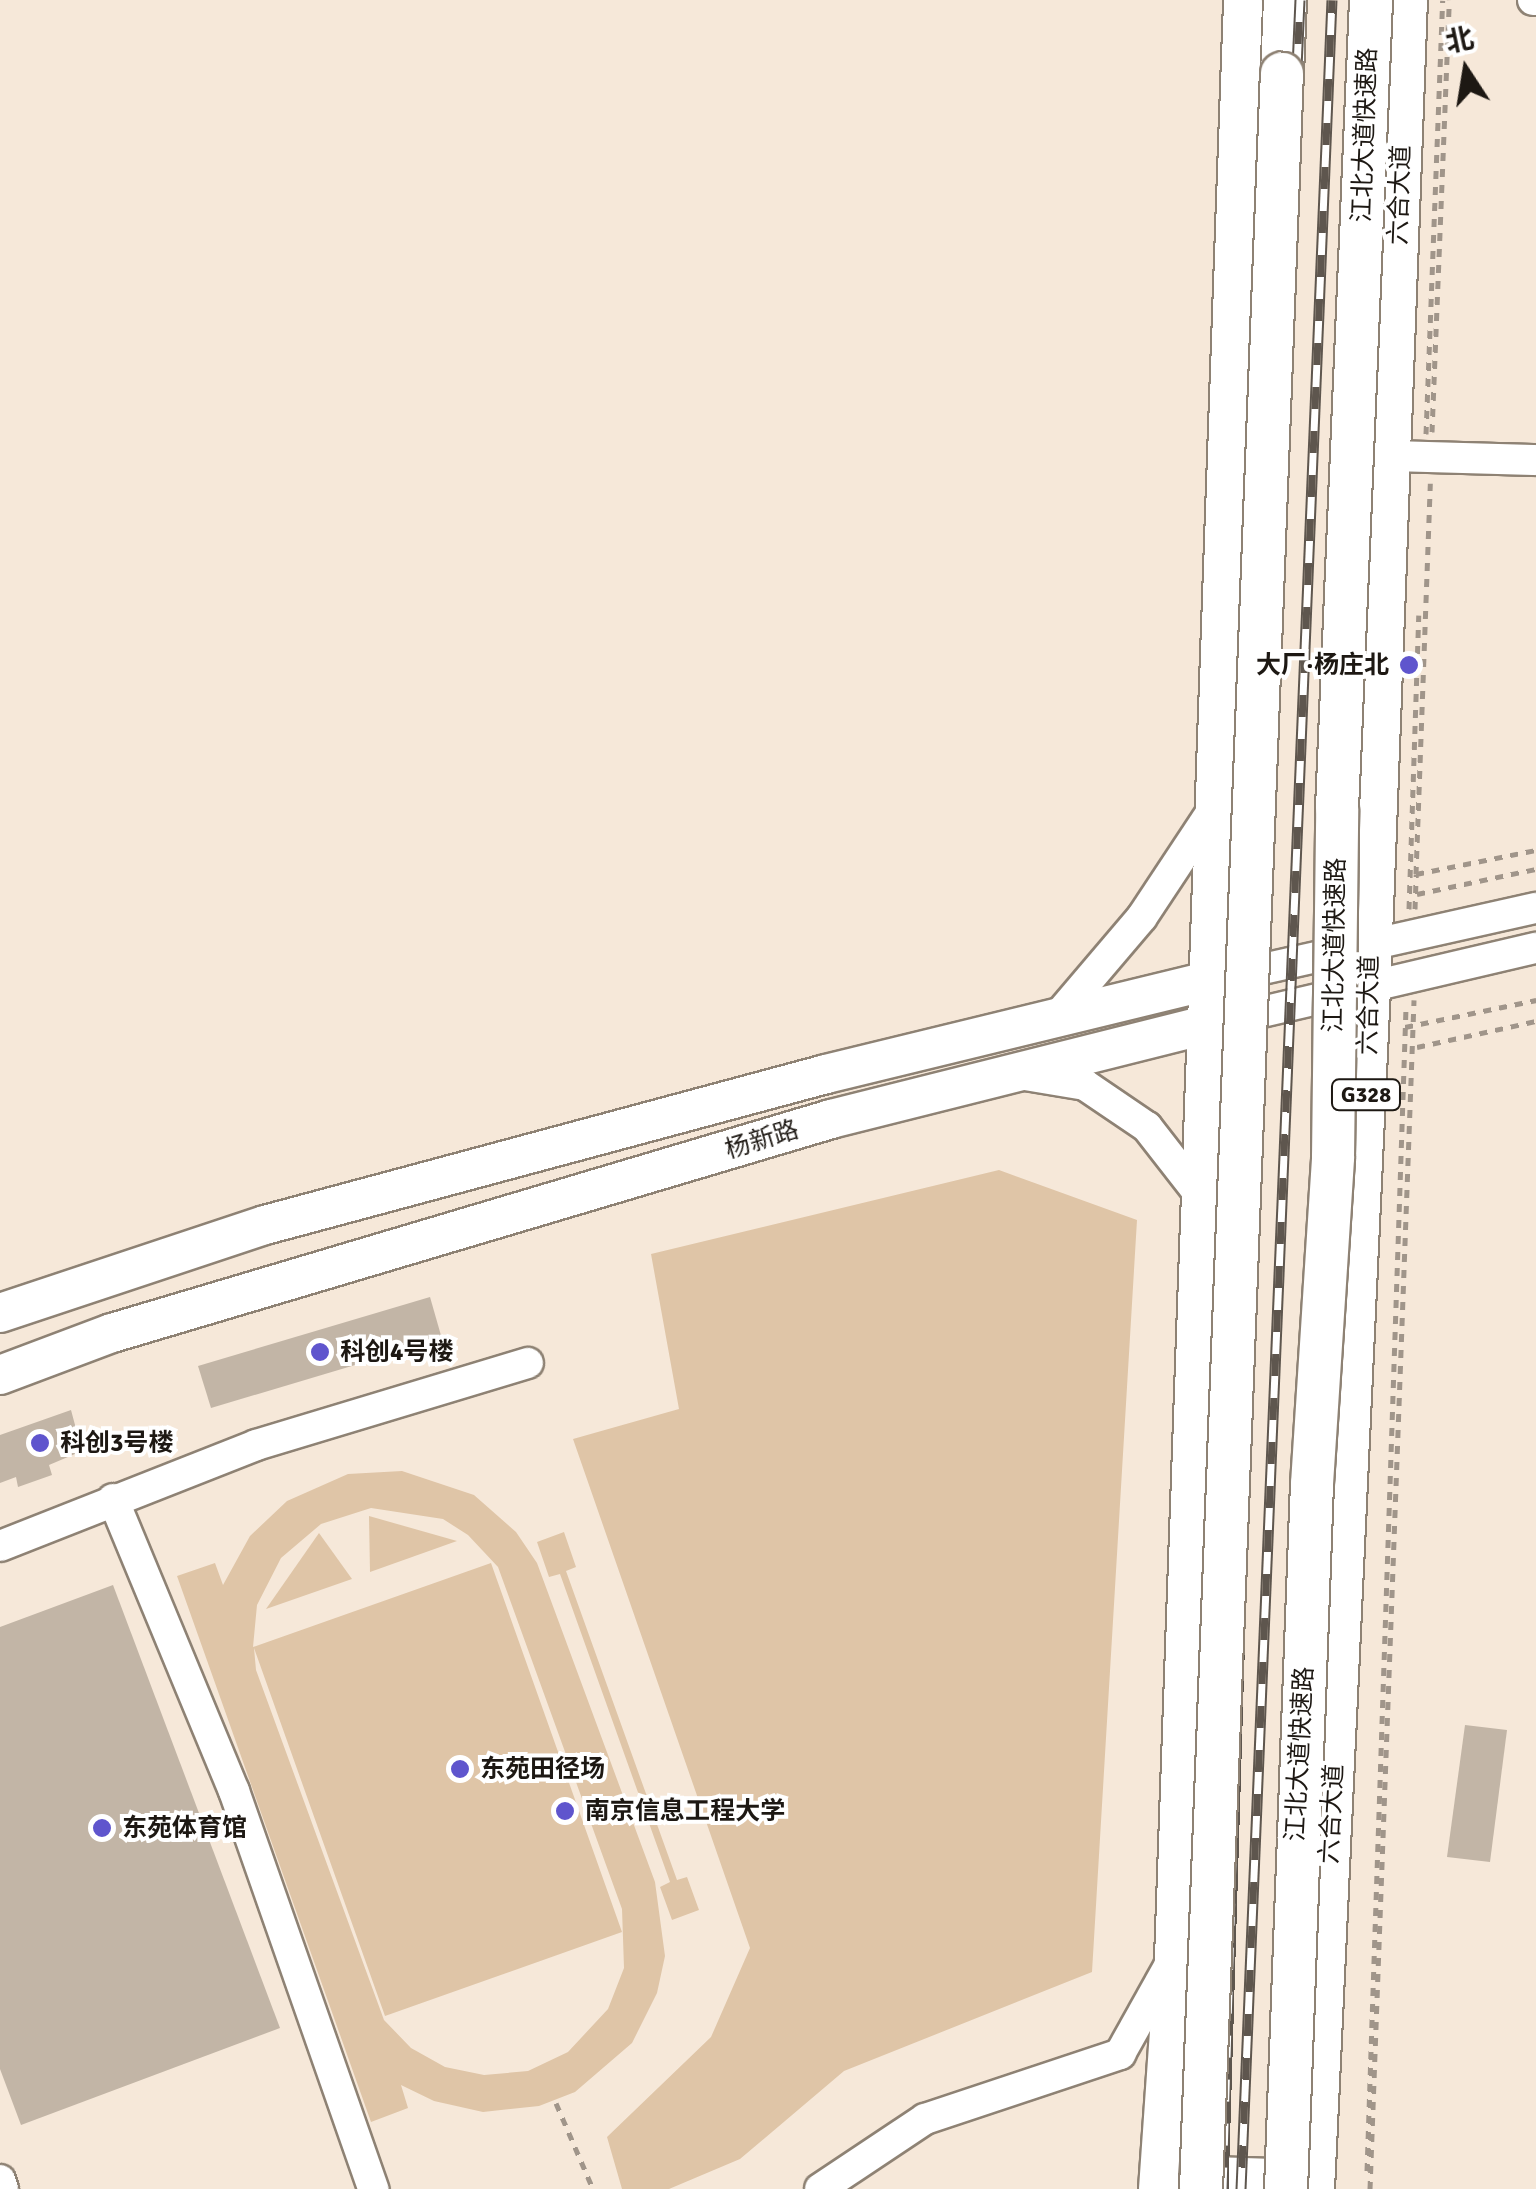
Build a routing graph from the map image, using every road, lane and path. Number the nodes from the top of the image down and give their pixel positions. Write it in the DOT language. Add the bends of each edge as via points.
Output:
graph roads {
  1 [pos="1242,0"];
  2 [pos="1285,0"];
  3 [pos="1371,0"];
  4 [pos="1408,0"];
  5 [pos="1443,0"];
  6 [pos="1407,457"];
  7 [pos="1536,460"];
  8 [pos="1216,805"];
  9 [pos="1536,869"];
  10 [pos="1409,896"];
  11 [pos="1536,908"];
  12 [pos="1408,938"];
  13 [pos="1371,946"];
  14 [pos="1536,948"];
  15 [pos="1208,981"];
  16 [pos="1389,985"];
  17 [pos="1536,1000"];
  18 [pos="1057,1018"];
  19 [pos="1536,1022"];
  20 [pos="1206,1025"];
  21 [pos="1405,1027"];
  22 [pos="1012,1073"];
  23 [pos="1200,1195"];
  24 [pos="0,1314"];
  25 [pos="528,1363"];
  26 [pos="0,1374"];
  27 [pos="113,1499"];
  28 [pos="0,1546"];
  29 [pos="1174,1958"];
  30 [pos="556,2103"];
  31 [pos="1367,2171"];
  32 [pos="0,2180"];
  33 [pos="4,2189"];
  34 [pos="373,2189"];
  35 [pos="594,2189"];
  36 [pos="820,2189"];
  37 [pos="1158,2189"];
  38 [pos="1189,2189"];
  39 [pos="1202,2189"];
  40 [pos="1286,2189"];
  41 [pos="1314,2189"];
  42 [pos="1370,2189"];
  1 -- 8 [label="main road"];
  2 -- 39 [label="highway, bridge"];
  3 -- 40 [label="highway, 江北大道快速路 / G328, bridge" via="1337,809 1333,1157 1309,1563"];
  4 -- 6 [label="main road, 六合大道 / G328"];
  5 -- 6 [label="path"];
  6 -- 7 [label="street"];
  6 -- 10 [label="path"];
  6 -- 13 [label="main road, 六合大道 / G328"];
  8 -- 15 [label="main road"];
  8 -- 18 [label="street" via="1142,918"];
  9 -- 10 [label="path"];
  10 -- 12 [label="path"];
  11 -- 12 [label="street, 杨新路"];
  12 -- 13 [label="street, 杨新路"];
  13 -- 15 [label="street, 杨新路"];
  13 -- 16 [label="main road, 六合大道 / G328"];
  14 -- 16 [label="street, 杨新路"];
  15 -- 18 [label="main road, 杨新路"];
  15 -- 20 [label="main road"];
  16 -- 20 [label="street, 杨新路"];
  16 -- 21 [label="path"];
  16 -- 41 [label="main road, 六合大道 / G328"];
  17 -- 21 [label="path"];
  18 -- 24 [label="main road, 杨新路" via="264,1225"];
  19 -- 42 [label="path" via="1415,1047"];
  20 -- 22 [label="main road, 杨新路"];
  20 -- 23 [label="main road"];
  21 -- 31 [label="path"];
  22 -- 23 [label="street" via="1086,1085 1147,1127"];
  22 -- 26 [label="main road, 杨新路" via="112,1333"];
  23 -- 29 [label="main road"];
  25 -- 27 [label="street" via="256,1445"];
  27 -- 28 [label="street"];
  27 -- 34 [label="street" via="234,1790"];
  29 -- 36 [label="street" via="1120,2054 926,2119"];
  29 -- 37 [label="main road"];
  30 -- 35 [label="path"];
  32 -- 33 [label="street"];
  38 -- 40 [label="main road" via="1212,2176 1274,2178"];
}
